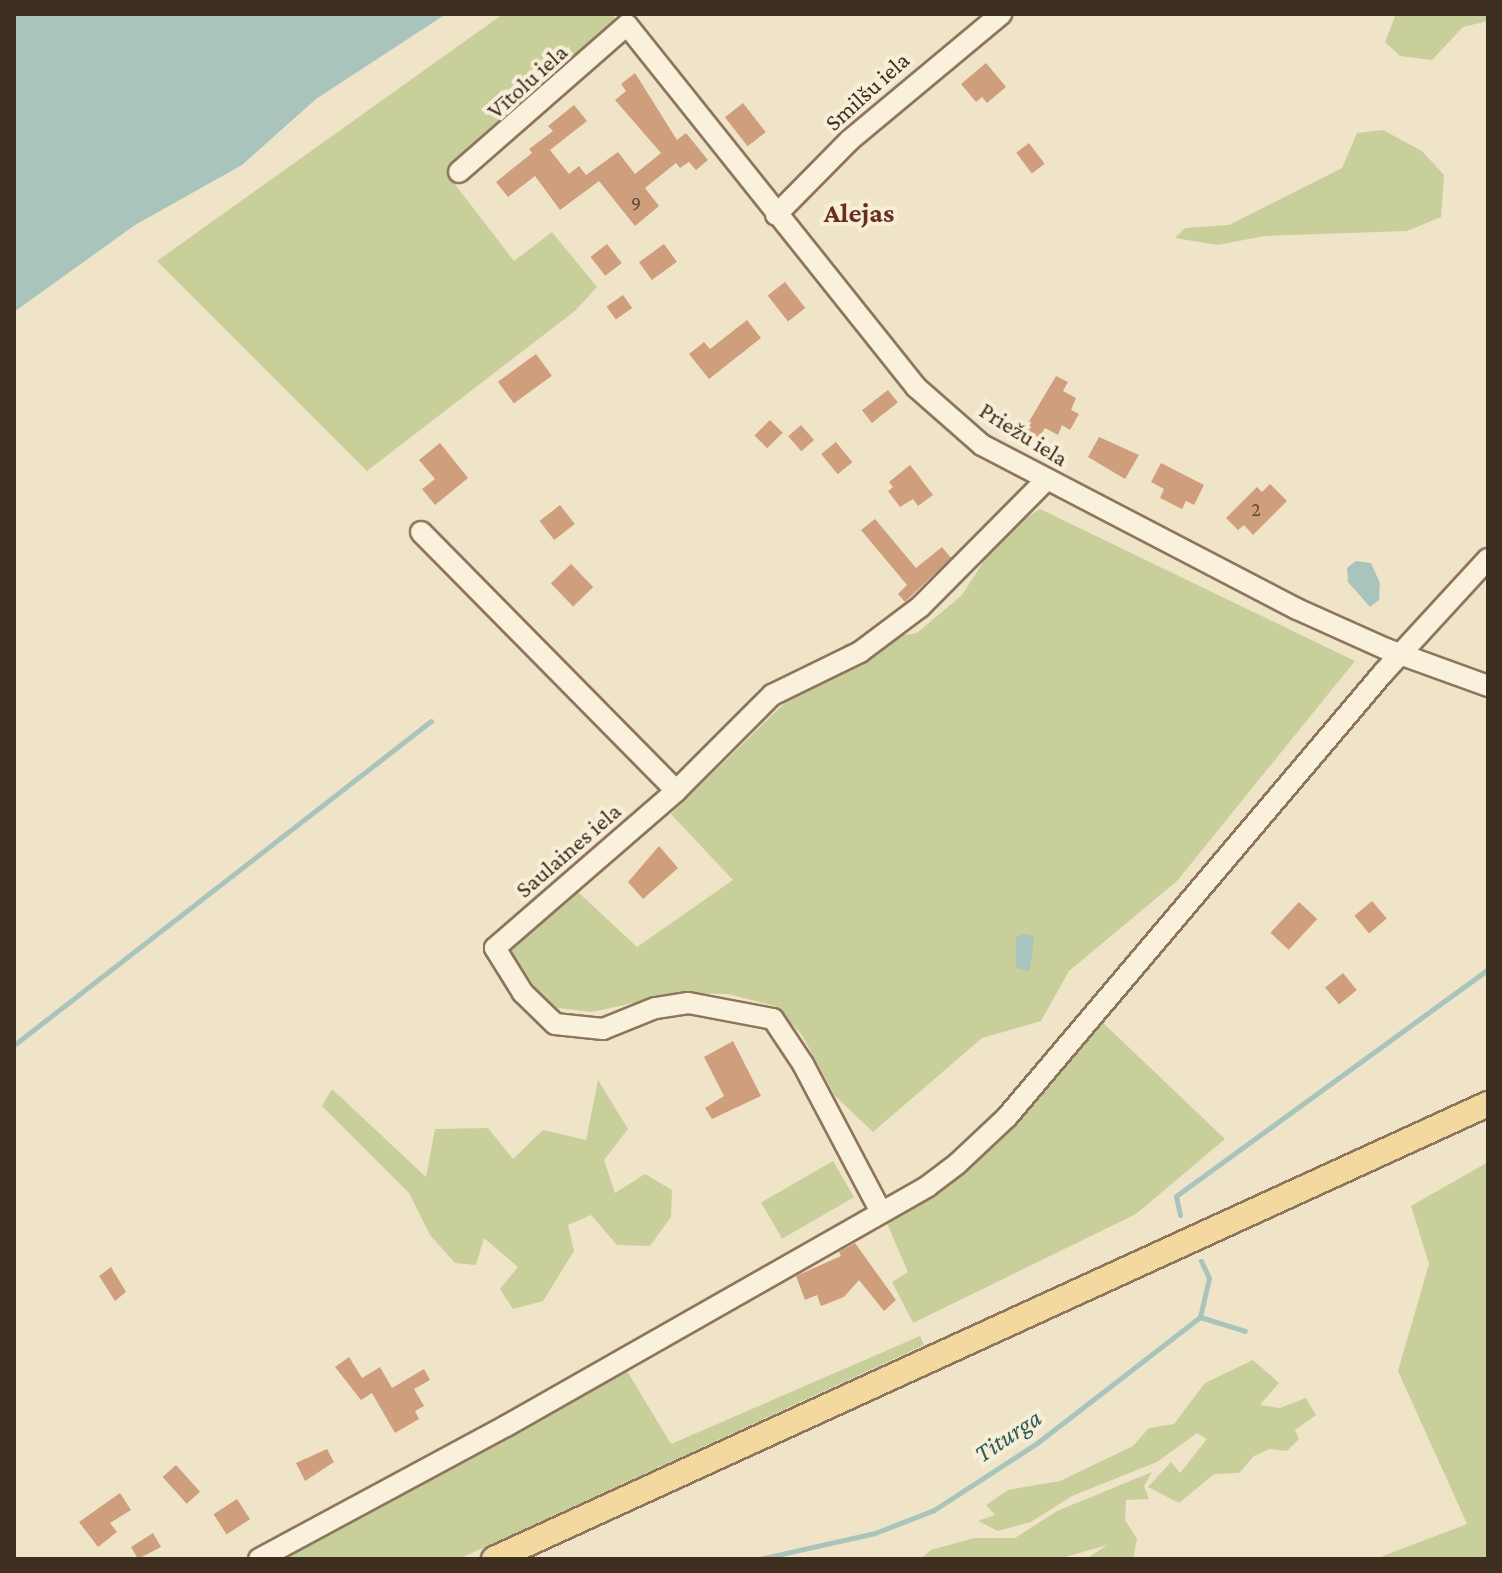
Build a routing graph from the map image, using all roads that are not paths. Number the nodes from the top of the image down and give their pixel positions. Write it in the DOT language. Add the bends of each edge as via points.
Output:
graph roads {
  1 [pos="1001,14"];
  2 [pos="627,25"];
  3 [pos="459,172"];
  4 [pos="776,215"];
  5 [pos="1046,480"];
  6 [pos="421,532"];
  7 [pos="1488,559"];
  8 [pos="1403,655"];
  9 [pos="1488,686"];
  10 [pos="676,791"];
  11 [pos="1488,1104"];
  12 [pos="881,1212"];
  13 [pos="259,1559"];
  14 [pos="494,1559"];
  1 -- 4 [label="street, Smilšu iela" via="850,140"];
  2 -- 3 [label="street, Vītolu iela" via="510,133"];
  2 -- 4 [label="street, Priežu iela"];
  4 -- 5 [label="street, Priežu iela" via="916,387 982,445"];
  5 -- 8 [label="street, Priežu iela" via="1297,609"];
  5 -- 10 [label="street, Saulaines iela" via="920,607 860,652 772,695"];
  6 -- 10 [label="street"];
  7 -- 8 [label="street"];
  8 -- 9 [label="street, Priežu iela"];
  8 -- 12 [label="street" via="1007,1117 957,1164"];
  10 -- 12 [label="street, Saulaines iela" via="495,948 523,993 555,1024 603,1029 655,1008 688,1003 773,1019 803,1064"];
  11 -- 14 [label="main road"];
  12 -- 13 [label="street" via="506,1426"];
}
